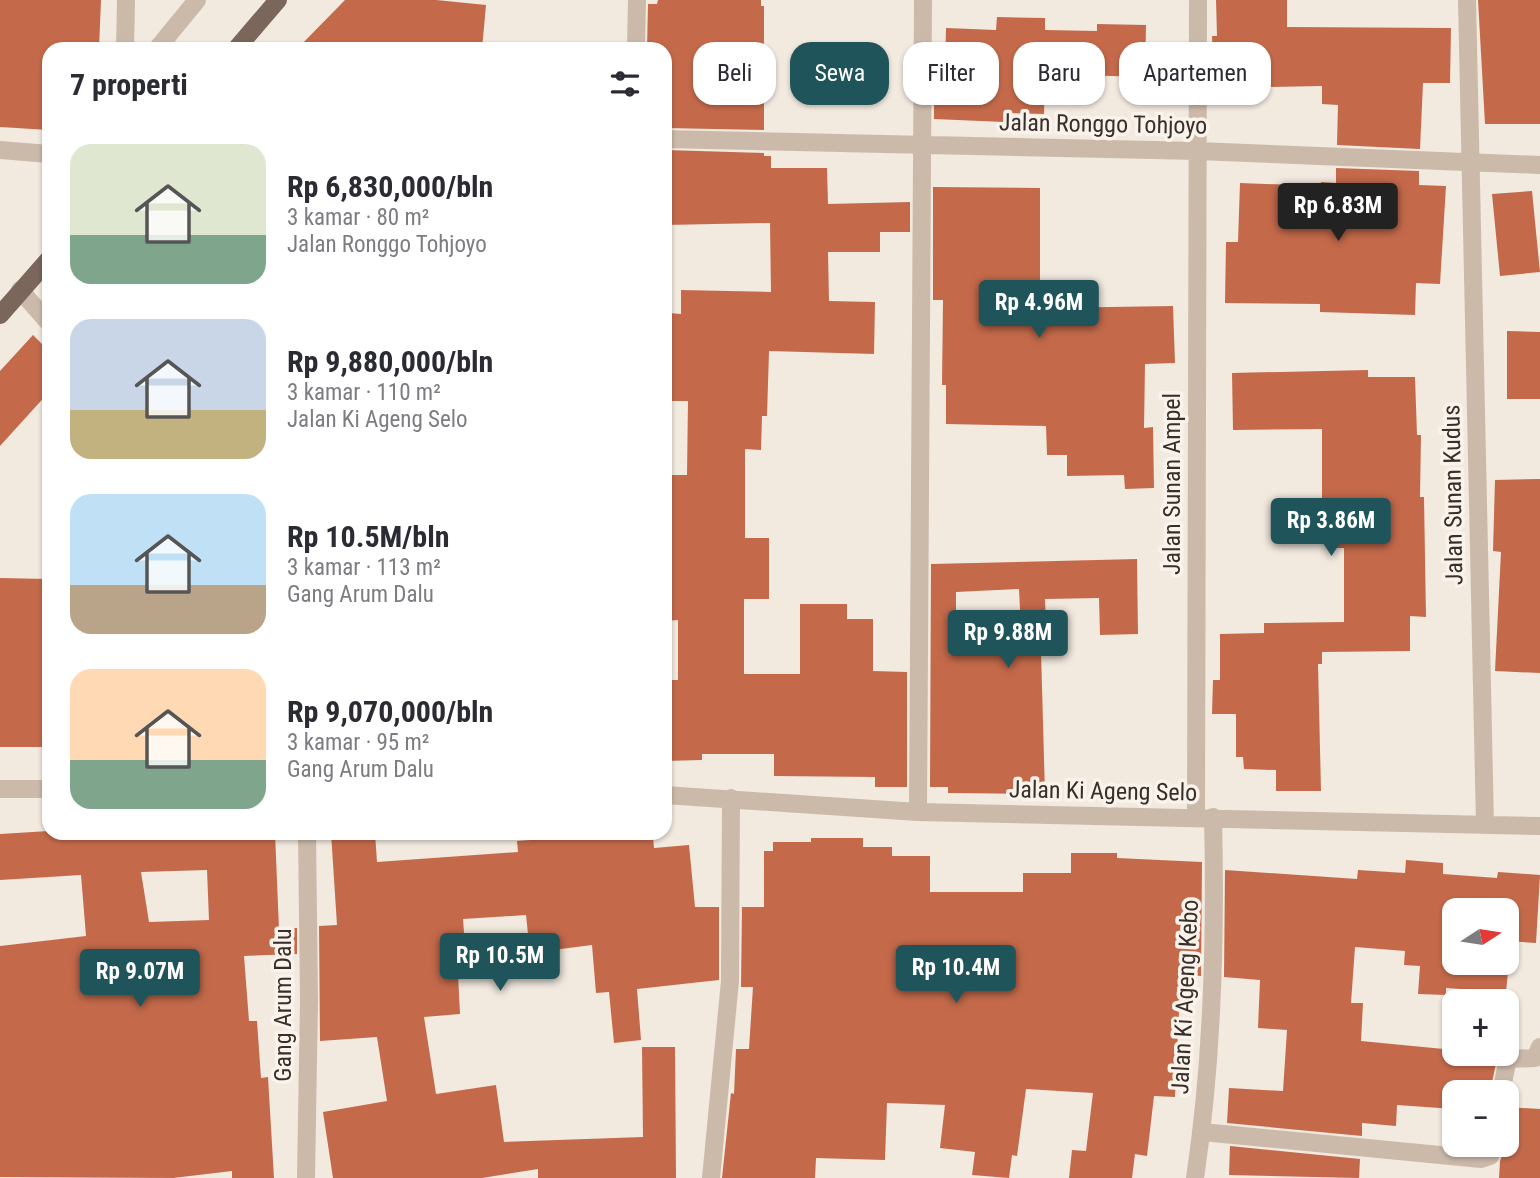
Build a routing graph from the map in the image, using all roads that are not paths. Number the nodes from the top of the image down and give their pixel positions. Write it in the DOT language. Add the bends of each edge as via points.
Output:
graph roads {
  1 [pos="126,0"];
  2 [pos="197,0"];
  3 [pos="278,0"];
  4 [pos="637,0"];
  5 [pos="922,0"];
  6 [pos="1198,0"];
  7 [pos="1467,0"];
  8 [pos="125,42"];
  9 [pos="163,42"];
  10 [pos="242,42"];
  11 [pos="636,42"];
  12 [pos="672,139"];
  13 [pos="920,145"];
  14 [pos="0,150"];
  15 [pos="1198,151"];
  16 [pos="42,153"];
  17 [pos="1469,164"];
  18 [pos="1540,165"];
  19 [pos="42,266"];
  20 [pos="20,290"];
  21 [pos="0,315"];
  22 [pos="42,315"];
  23 [pos="0,789"];
  24 [pos="42,789"];
  25 [pos="672,795"];
  26 [pos="730,798"];
  27 [pos="918,812"];
  28 [pos="1204,817"];
  29 [pos="1485,824"];
  30 [pos="1540,826"];
  31 [pos="307,840"];
  32 [pos="1540,1047"];
  33 [pos="1504,1080"];
  34 [pos="1202,1132"];
  35 [pos="1442,1155"];
  36 [pos="1460,1157"];
  37 [pos="1487,1157"];
  38 [pos="306,1178"];
  39 [pos="711,1178"];
  40 [pos="1195,1178"];
  1 -- 8 [label="street"];
  2 -- 9 [label="street"];
  3 -- 10 [label="main road"];
  4 -- 11 [label="street"];
  5 -- 13 [label="street"];
  6 -- 15 [label="street, Jalan Sunan Ampel"];
  7 -- 17 [label="street, Jalan Sunan Kudus"];
  12 -- 13 [label="street, Jalan Ronggo Tohjoyo"];
  13 -- 15 [label="street, Jalan Ronggo Tohjoyo"];
  13 -- 27 [label="street"];
  14 -- 16 [label="street"];
  15 -- 17 [label="street, Jalan Ronggo Tohjoyo"];
  15 -- 28 [label="street, Jalan Sunan Ampel"];
  17 -- 18 [label="street, Jalan Ronggo Tohjoyo"];
  17 -- 29 [label="street, Jalan Sunan Kudus"];
  19 -- 20 [label="main road"];
  20 -- 21 [label="main road"];
  20 -- 22 [label="street"];
  23 -- 24 [label="street"];
  25 -- 26 [label="street, Jalan Ki Ageng Selo"];
  26 -- 27 [label="street, Jalan Ki Ageng Selo"];
  26 -- 39 [label="street" via="730,981"];
  27 -- 28 [label="street, Jalan Ki Ageng Selo"];
  28 -- 29 [label="street, Jalan Ki Ageng Selo"];
  28 -- 34 [label="street, Jalan Ki Ageng Kebo" via="1213,956"];
  29 -- 30 [label="street, Jalan Ki Ageng Selo"];
  31 -- 38 [label="street, Gang Arum Dalu"];
  32 -- 33 [label="street" via="1535,1058 1508,1059"];
  34 -- 35 [label="street"];
  34 -- 40 [label="street, Jalan Ki Ageng Kebo"];
  36 -- 37 [label="street"];
}
